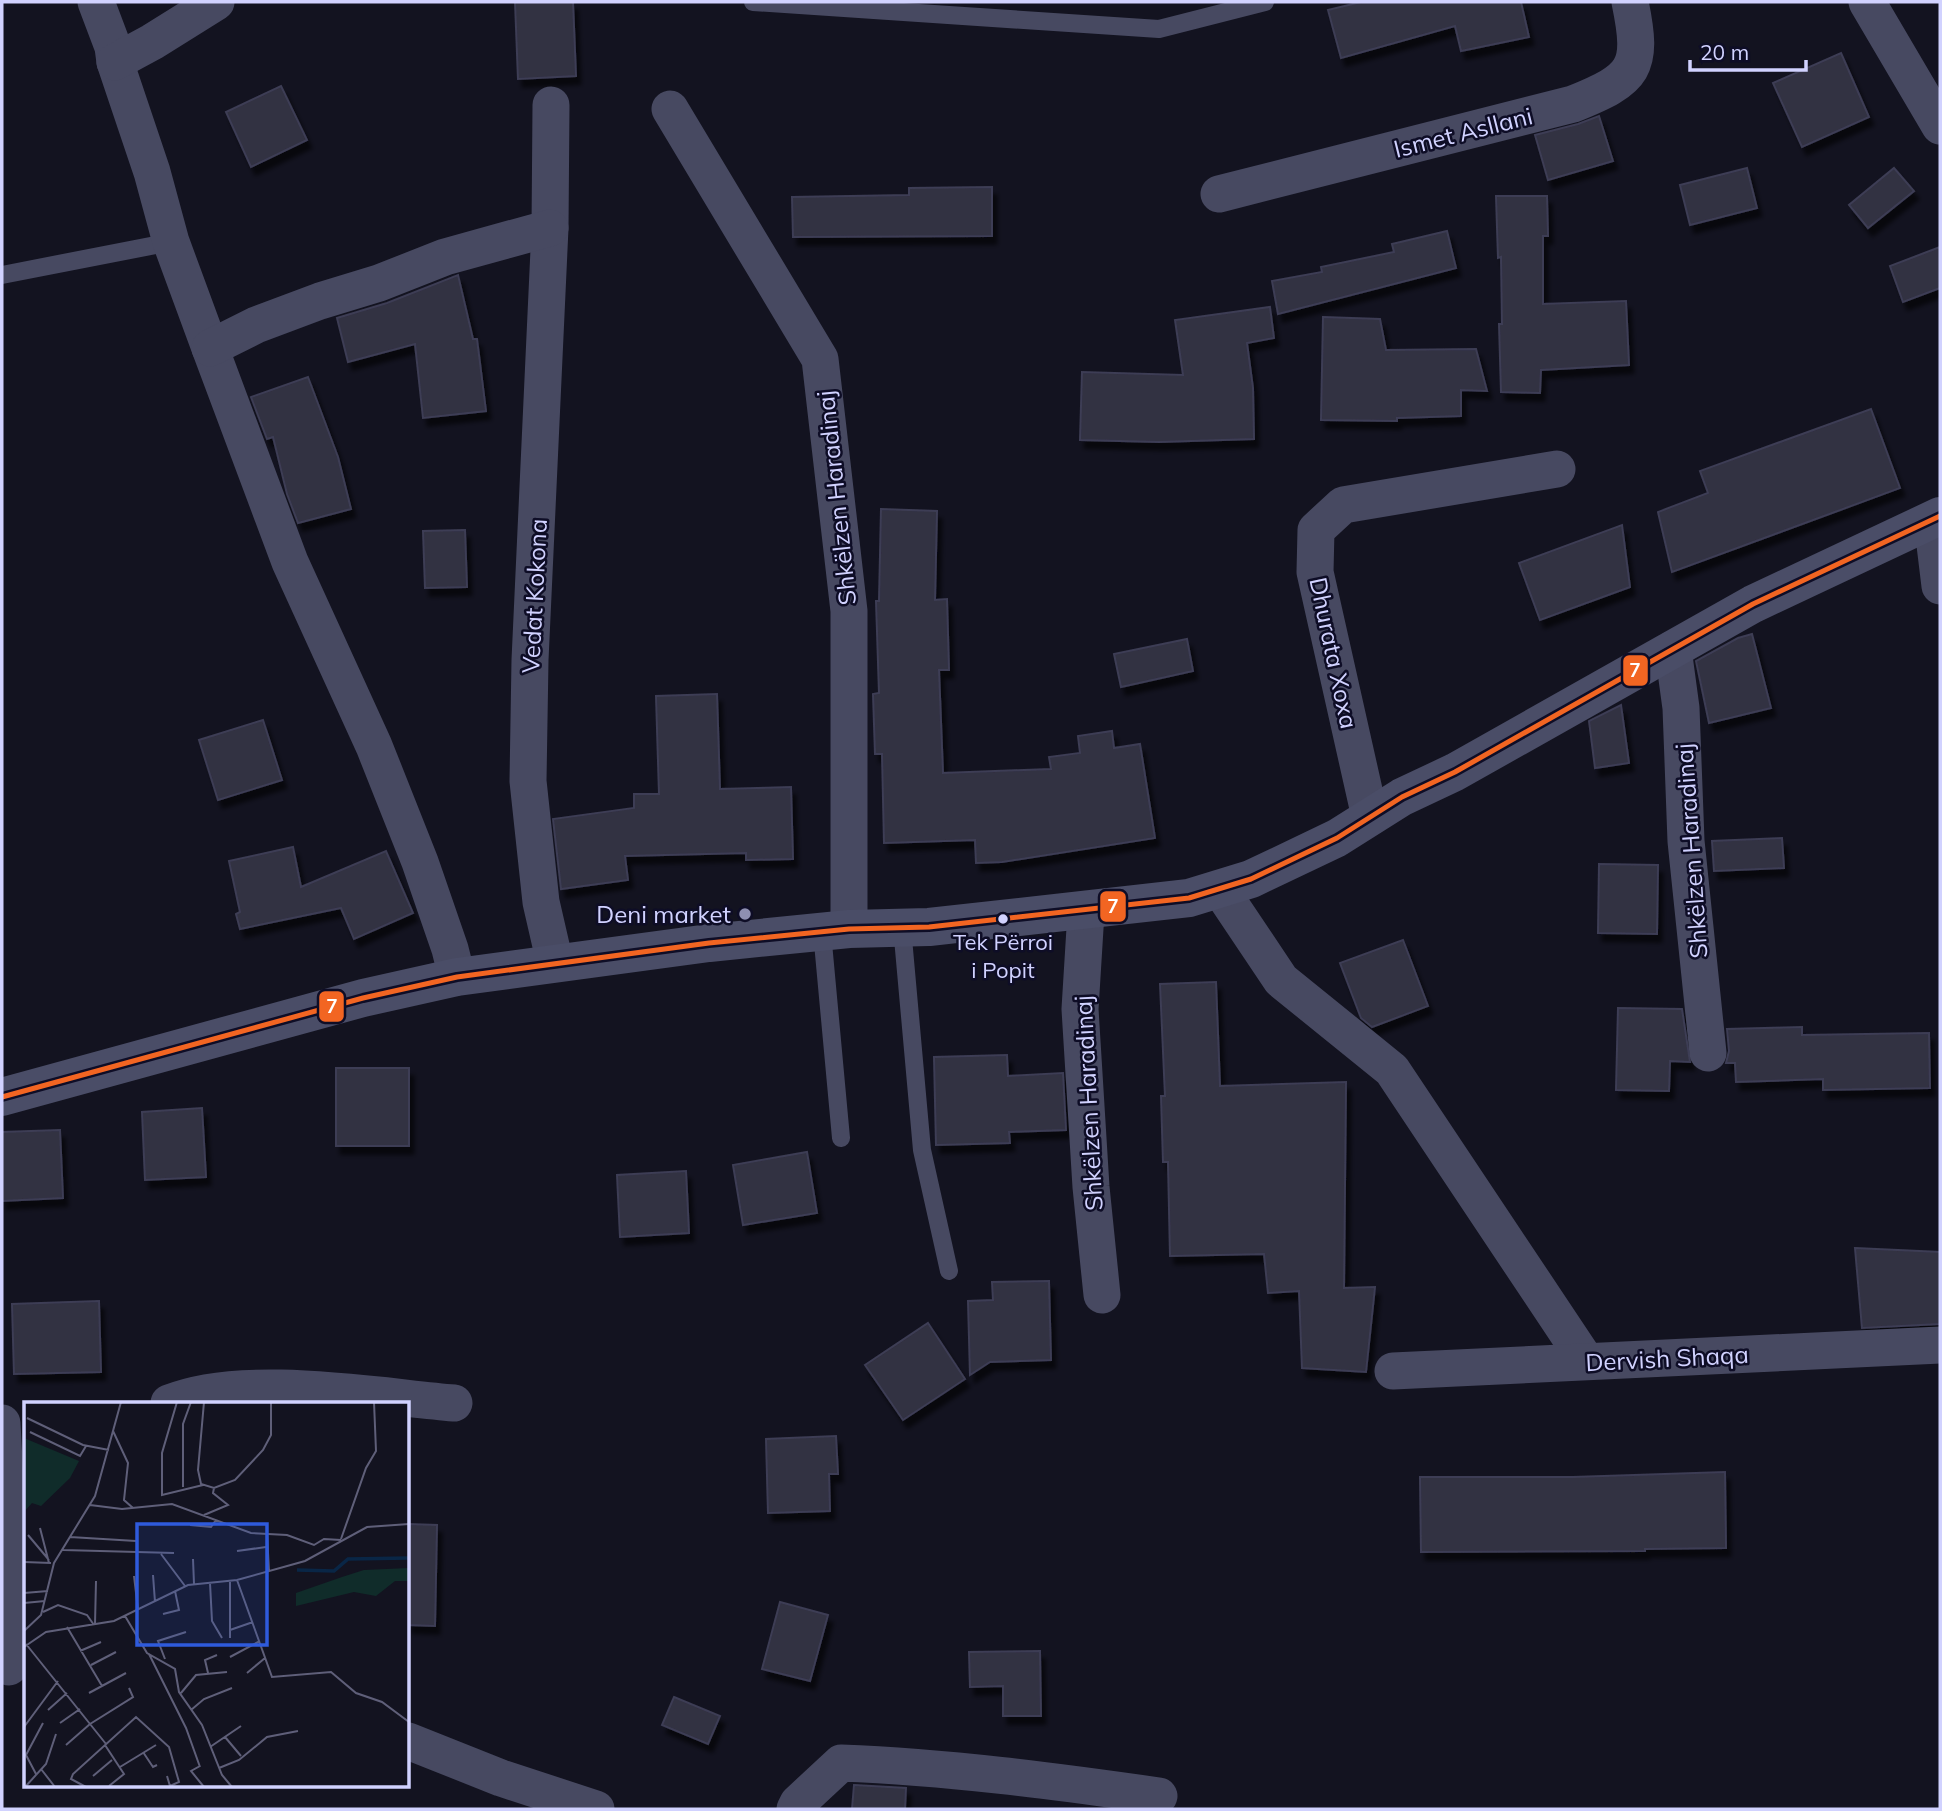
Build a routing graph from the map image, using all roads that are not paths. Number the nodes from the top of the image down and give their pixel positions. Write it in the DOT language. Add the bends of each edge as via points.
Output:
graph roads {
  1 [pos="96,2"];
  2 [pos="216,2"];
  3 [pos="753,2"];
  4 [pos="1265,2"];
  5 [pos="1630,2"];
  6 [pos="1867,2"];
  7 [pos="115,62"];
  8 [pos="551,105"];
  9 [pos="670,109"];
  10 [pos="1940,126"];
  11 [pos="1219,194"];
  12 [pos="550,228"];
  13 [pos="172,242"];
  14 [pos="2,275"];
  15 [pos="209,348"];
  16 [pos="1557,469"];
  17 [pos="1936,518"];
  18 [pos="1940,586"];
  19 [pos="1673,649"];
  20 [pos="1370,817"];
  21 [pos="1220,889"];
  22 [pos="1086,912"];
  23 [pos="902,928"];
  24 [pos="836,930"];
  25 [pos="555,963"];
  26 [pos="457,976"];
  27 [pos="1708,1053"];
  28 [pos="2,1097"];
  29 [pos="841,1138"];
  30 [pos="949,1271"];
  31 [pos="1102,1295"];
  32 [pos="1940,1345"];
  33 [pos="1586,1362"];
  34 [pos="1393,1371"];
  35 [pos="354,1399"];
  36 [pos="172,1402"];
  37 [pos="454,1403"];
  38 [pos="2,1423"];
  39 [pos="16,1466"];
  40 [pos="12,1667"];
  41 [pos="410,1742"];
  42 [pos="1159,1796"];
  43 [pos="596,1809"];
  44 [pos="795,1809"];
  1 -- 7 [label="street"];
  2 -- 7 [label="street"];
  3 -- 4 [label="lane" via="1159,29"];
  5 -- 11 [label="street, Ismet Asllani" via="1637,35 1635,63 1612,88 1573,104"];
  6 -- 10 [label="street"];
  7 -- 13 [label="street"];
  8 -- 12 [label="street, Vedat Kokona"];
  9 -- 24 [label="street, Shkëlzen Haradinaj" via="820,359 849,611"];
  12 -- 15 [label="street" via="445,257 256,325"];
  12 -- 25 [label="street, Vedat Kokona" via="528,781 541,902"];
  13 -- 14 [label="lane"];
  13 -- 15 [label="street"];
  15 -- 26 [label="street" via="290,562 374,747 420,862"];
  16 -- 20 [label="street, Dhurata Xoxa" via="1343,505 1316,530 1314,572"];
  17 -- 18 [label="street"];
  17 -- 19 [label="street" via="1753,604"];
  19 -- 20 [label="street"];
  19 -- 27 [label="street, Shkëlzen Haradinaj" via="1681,708 1686,841"];
  20 -- 21 [label="street" via="1337,838"];
  21 -- 22 [label="street" via="1189,898"];
  21 -- 33 [label="street" via="1281,980 1392,1070"];
  22 -- 23 [label="street"];
  22 -- 31 [label="street, Shkëlzen Haradinaj" via="1080,1009"];
  23 -- 24 [label="street"];
  23 -- 30 [label="lane" via="922,1150"];
  24 -- 25 [label="street"];
  24 -- 29 [label="lane"];
  25 -- 26 [label="street"];
  26 -- 28 [label="street"];
  32 -- 33 [label="street, Dervish Shaqa"];
  33 -- 34 [label="street, Dervish Shaqa"];
  35 -- 36 [label="street" via="274,1388 192,1394"];
  35 -- 37 [label="street"];
  38 -- 39 [label="street"];
  39 -- 40 [label="street"];
  41 -- 43 [label="street"];
  42 -- 44 [label="street" via="1031,1778 841,1763"];
}
